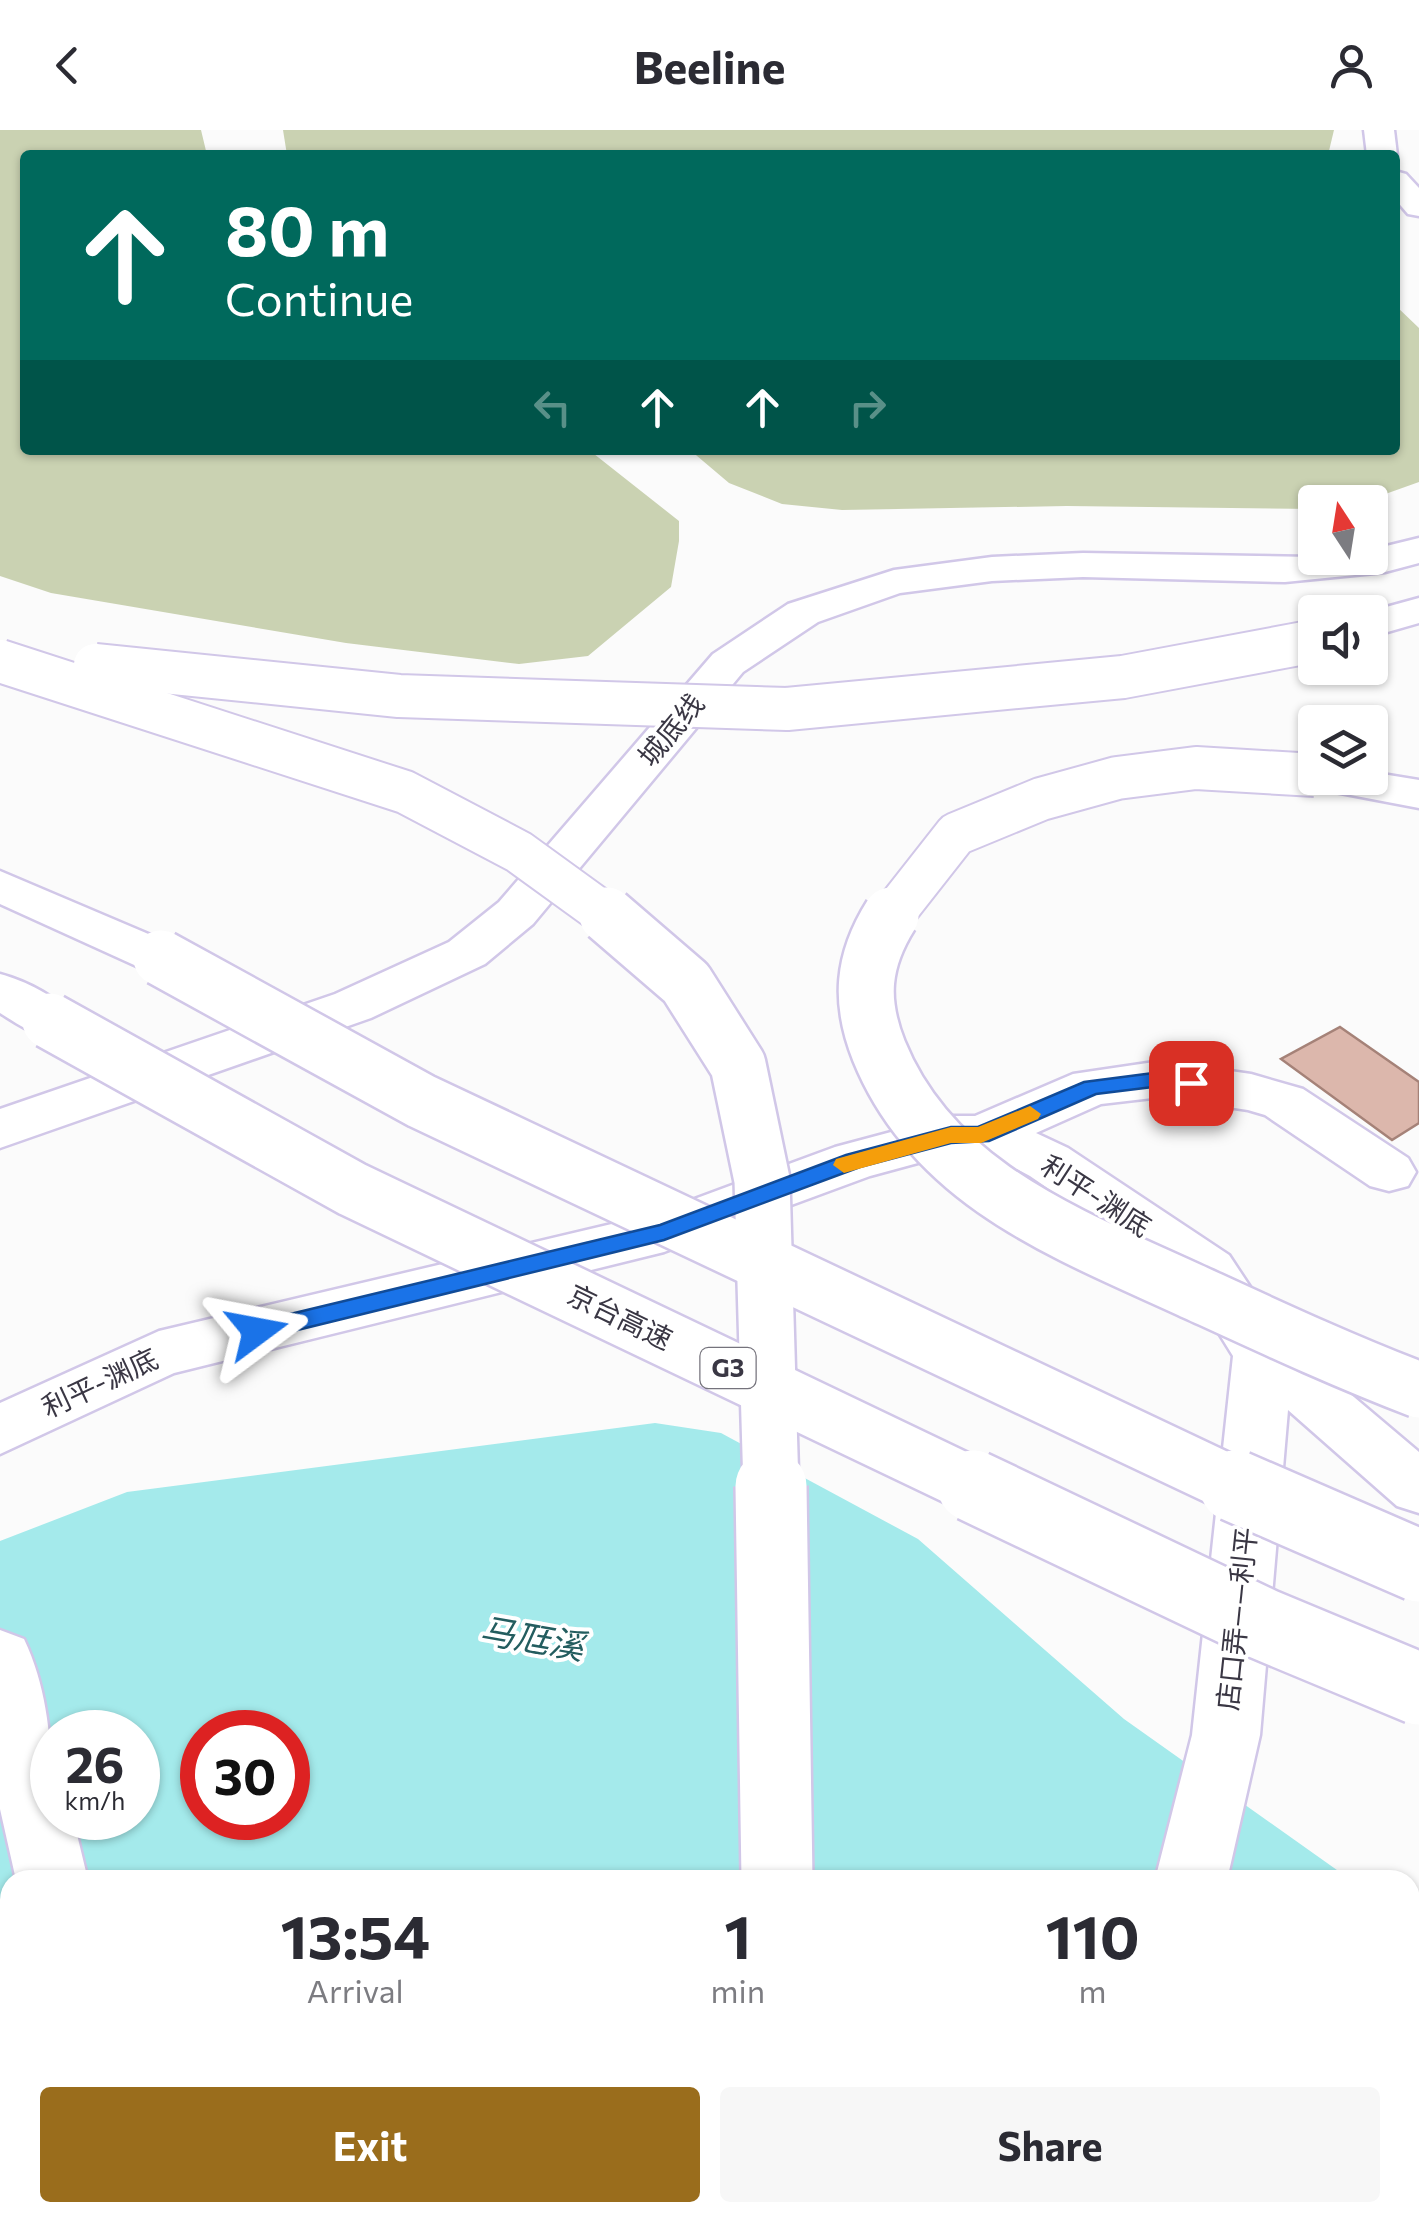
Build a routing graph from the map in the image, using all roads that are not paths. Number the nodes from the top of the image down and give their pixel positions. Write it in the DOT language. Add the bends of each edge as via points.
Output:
graph roads {
  1 [pos="1400,186"];
  2 [pos="1419,207"];
  3 [pos="1419,550"];
  4 [pos="1419,610"];
  5 [pos="1388,619"];
  6 [pos="1298,644"];
  7 [pos="0,652"];
  8 [pos="0,661"];
  9 [pos="1298,772"];
  10 [pos="1388,788"];
  11 [pos="1419,794"];
  12 [pos="0,886"];
  13 [pos="0,990"];
  14 [pos="0,1129"];
  15 [pos="981,1135"];
  16 [pos="1389,1172"];
  17 [pos="1263,1354"];
  18 [pos="1419,1390"];
  19 [pos="0,1430"];
  20 [pos="1419,1488"];
  21 [pos="1419,1566"];
  22 [pos="0,1659"];
  23 [pos="1419,1689"];
  24 [pos="50,1870"];
  25 [pos="777,1870"];
  26 [pos="1192,1870"];
  1 -- 2 [label="main road"];
  3 -- 14 [label="main road, 城底线" via="1285,570 992,568 894,582 803,613 728,662 516,913 467,952 352,1006"];
  4 -- 5 [label="main road"];
  6 -- 7 [label="main road, bridge" via="1123,677 787,709 399,696"];
  8 -- 25 [label="main road, bridge" via="405,792 520,852 686,983 728,1048 738,1065 762,1180"];
  9 -- 18 [label="main road, bridge" via="1164,769 1056,790 955,835 903,898 867,960 864,991 892,1080 921,1126 987,1188 1075,1237"];
  10 -- 11 [label="main road"];
  12 -- 21 [label="main road, bridge" via="161,958 421,1101 1314,1523"];
  13 -- 23 [label="main road, 京台高速 / G3, bridge" via="352,1189 1263,1624"];
  15 -- 16 [label="main road" via="1092,1087 1161,1079 1284,1102"];
  15 -- 17 [label="main road, 利平-渊底" via="1049,1162 1209,1270"];
  15 -- 19 [label="main road, 利平-渊底" via="951,1135 854,1161 664,1232 159,1354"];
  17 -- 20 [label="main road, 利平-渊底"];
  17 -- 26 [label="main road, 店口弄——利平" via="1226,1735"];
  22 -- 24 [label="main road"];
}
